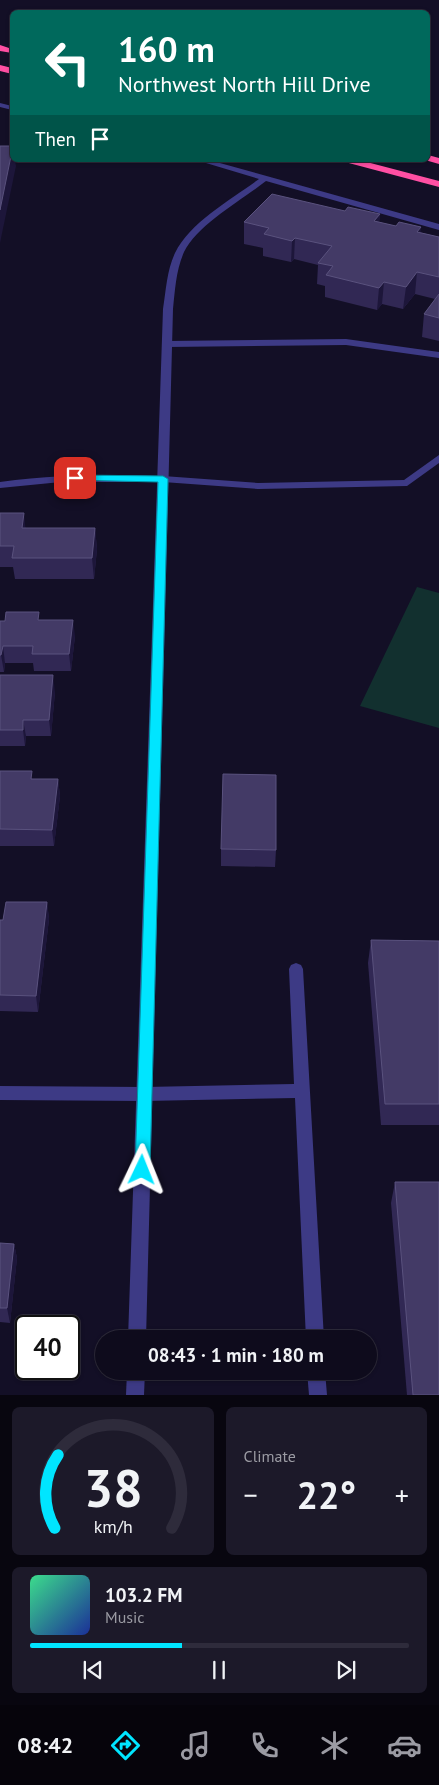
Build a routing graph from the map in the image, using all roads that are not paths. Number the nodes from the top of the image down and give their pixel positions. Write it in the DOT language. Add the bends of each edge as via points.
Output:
graph roads {
  1 [pos="207,162"];
  2 [pos="356,162"];
  3 [pos="265,178"];
  4 [pos="439,184"];
  5 [pos="439,227"];
  6 [pos="167,344"];
  7 [pos="439,355"];
  8 [pos="439,458"];
  9 [pos="163,479"];
  10 [pos="0,486"];
  11 [pos="296,969"];
  12 [pos="302,1091"];
  13 [pos="0,1094"];
  14 [pos="145,1094"];
  15 [pos="137,1330"];
  16 [pos="315,1330"];
  17 [pos="136,1380"];
  18 [pos="317,1380"];
  19 [pos="135,1395"];
  20 [pos="318,1395"];
  1 -- 3 [label="street"];
  2 -- 4 [label="highway"];
  3 -- 5 [label="street"];
  3 -- 6 [label="street" via="184,246 172,277"];
  6 -- 7 [label="street" via="346,342"];
  6 -- 9 [label="street"];
  8 -- 9 [label="street" via="407,483 258,486"];
  9 -- 10 [label="street" via="75,478"];
  9 -- 14 [label="street"];
  11 -- 12 [label="street"];
  12 -- 14 [label="street"];
  12 -- 16 [label="street"];
  13 -- 14 [label="street"];
  14 -- 15 [label="street"];
  17 -- 19 [label="street"];
  18 -- 20 [label="street"];
}
